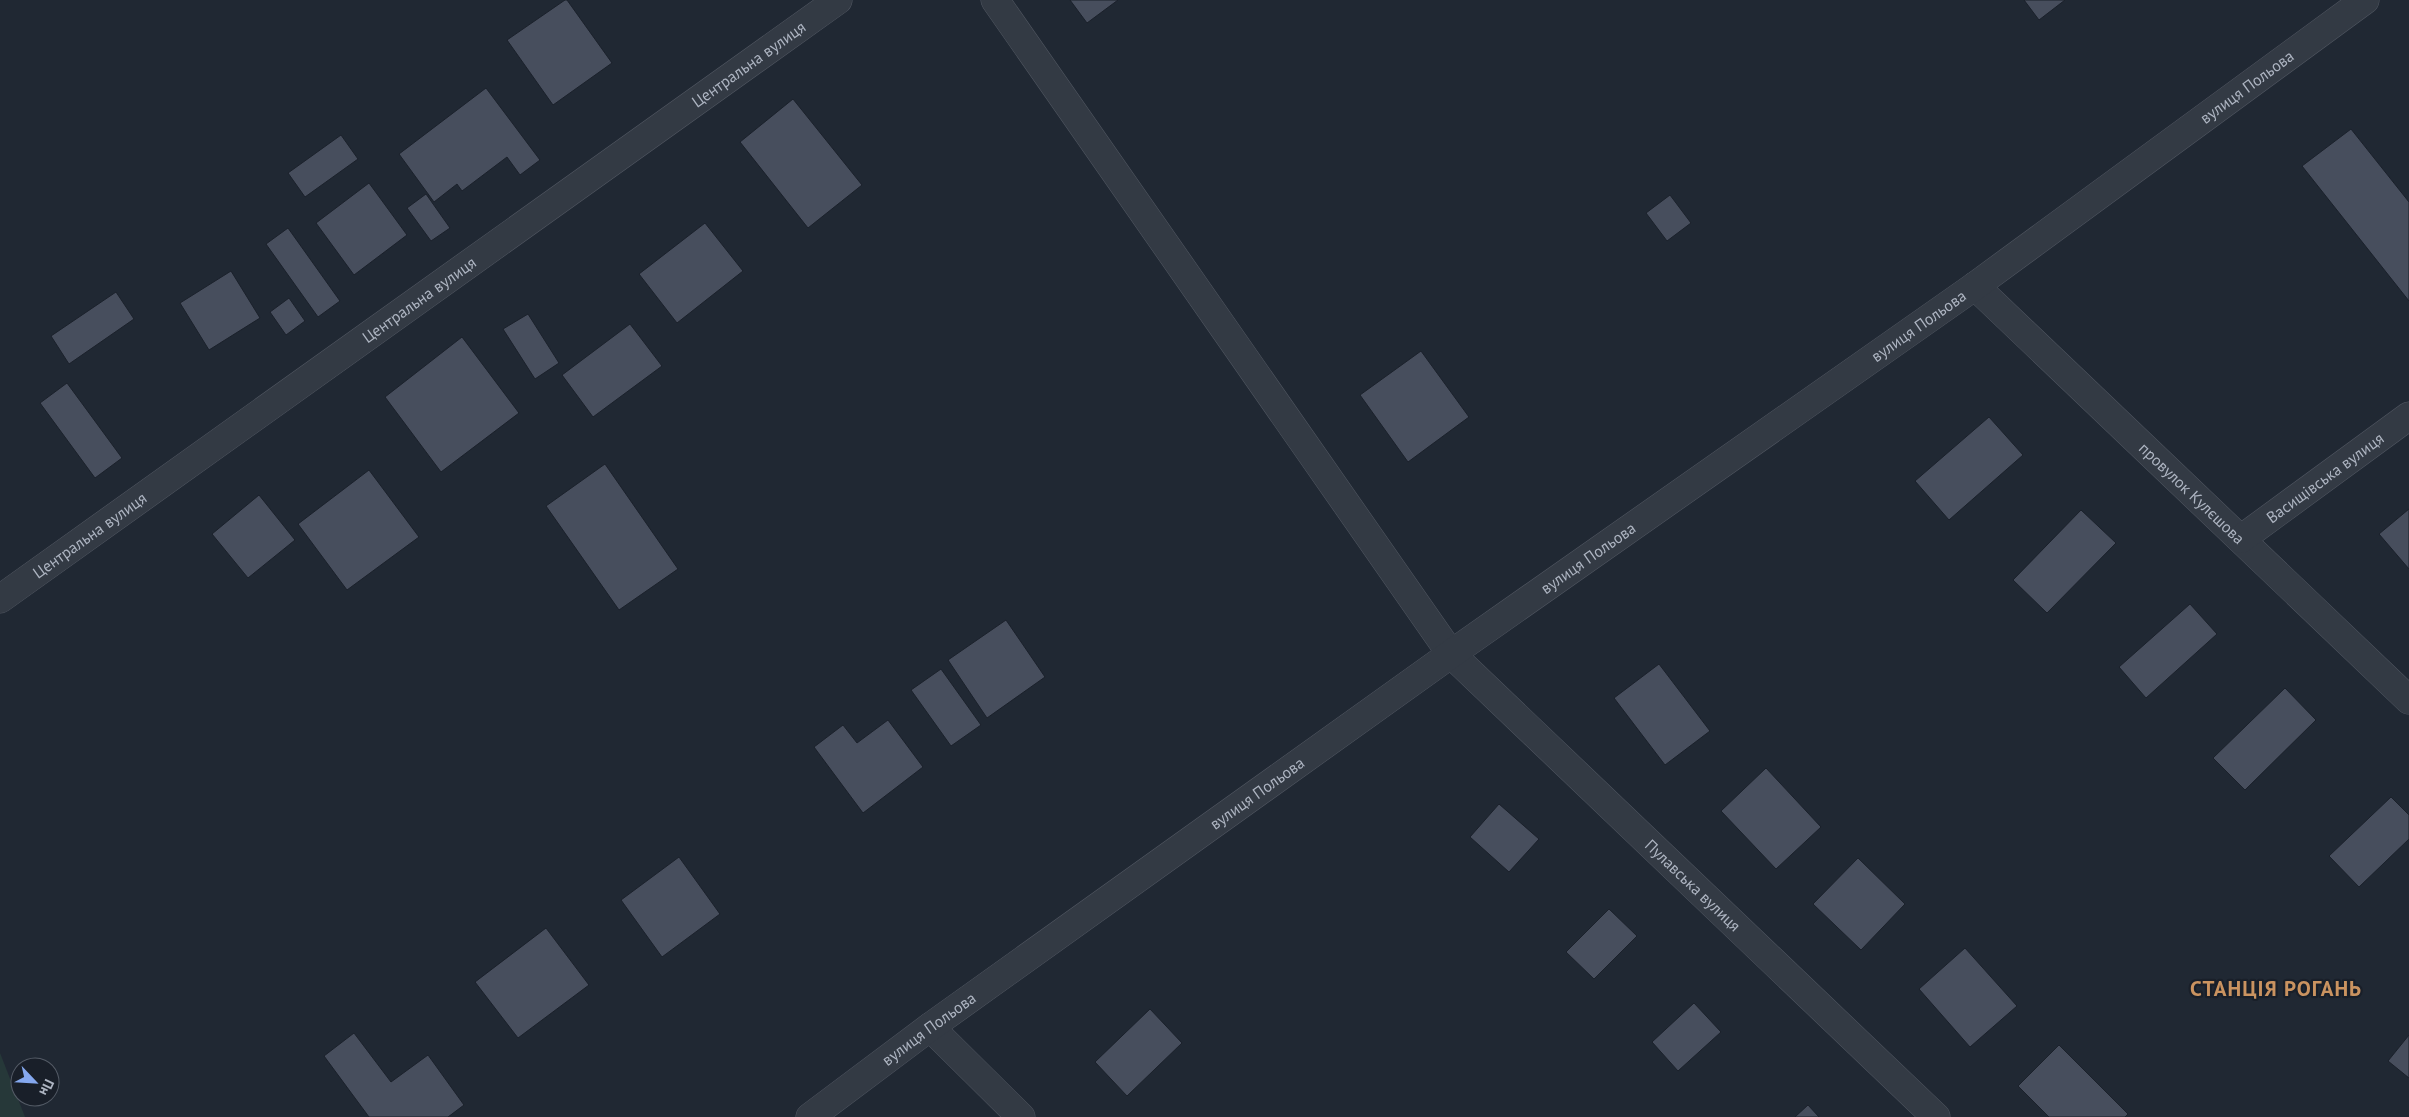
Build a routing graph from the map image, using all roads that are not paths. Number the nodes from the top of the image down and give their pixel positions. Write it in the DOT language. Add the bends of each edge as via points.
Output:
graph roads {
  1 [pos="838,0"];
  2 [pos="995,0"];
  3 [pos="2365,0"];
  4 [pos="1975,286"];
  5 [pos="2409,416"];
  6 [pos="2240,539"];
  7 [pos="0,600"];
  8 [pos="1451,654"];
  9 [pos="2409,700"];
  10 [pos="930,1027"];
  11 [pos="810,1117"];
  12 [pos="1021,1117"];
  13 [pos="1936,1117"];
  1 -- 7 [label="street, Центральна вулиця"];
  2 -- 8 [label="street, Пулавська вулиця"];
  3 -- 4 [label="street, вулиця Польова"];
  4 -- 6 [label="street, провулок Кулєшова"];
  4 -- 8 [label="street, вулиця Польова"];
  5 -- 6 [label="street, Васищівська вулиця"];
  6 -- 9 [label="street, провулок Кулєшова"];
  8 -- 10 [label="street, вулиця Польова"];
  8 -- 13 [label="street, Пулавська вулиця"];
  10 -- 11 [label="street, вулиця Польова"];
  10 -- 12 [label="street"];
}
